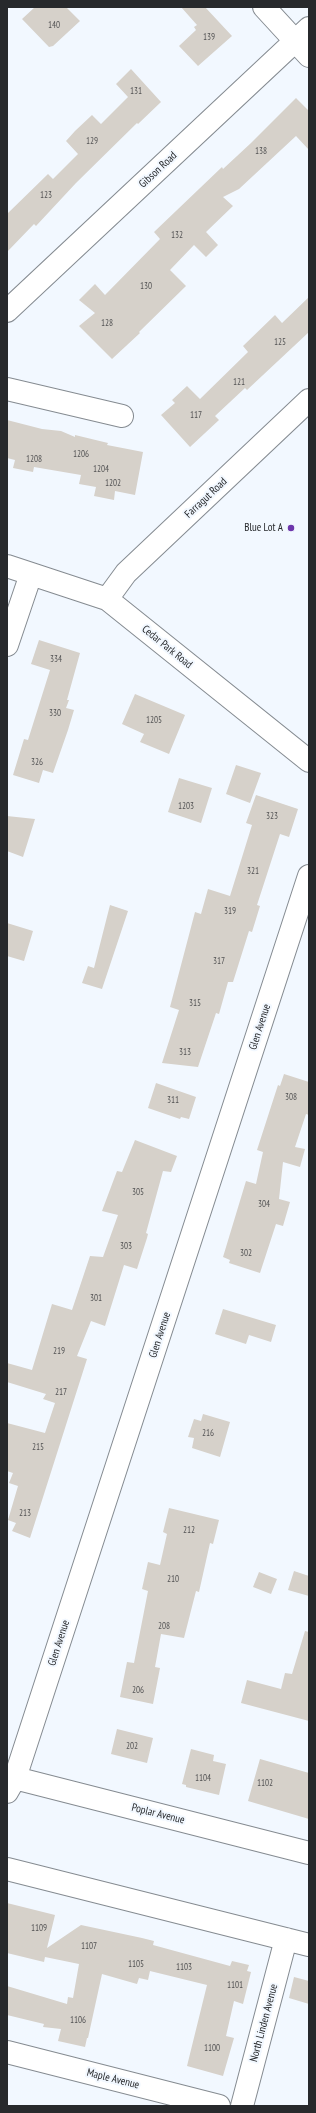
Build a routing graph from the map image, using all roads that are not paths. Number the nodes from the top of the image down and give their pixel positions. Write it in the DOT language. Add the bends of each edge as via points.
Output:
graph roads {
  1 [pos="264,7"];
  2 [pos="304,42"];
  3 [pos="7,311"];
  4 [pos="7,389"];
  5 [pos="309,400"];
  6 [pos="122,416"];
  7 [pos="7,566"];
  8 [pos="30,574"];
  9 [pos="106,599"];
  10 [pos="7,645"];
  11 [pos="307,756"];
  12 [pos="309,876"];
  13 [pos="10,1782"];
  14 [pos="309,1853"];
  15 [pos="7,1869"];
  16 [pos="286,1940"];
  17 [pos="309,1945"];
  18 [pos="7,2052"];
  19 [pos="219,2106"];
  20 [pos="242,2106"];
  1 -- 2 [label="street"];
  2 -- 3 [label="street, Gibson Road"];
  4 -- 6 [label="street"];
  5 -- 9 [label="street, Farragut Road" via="126,573"];
  7 -- 8 [label="street, Cedar Park Road"];
  8 -- 9 [label="street, Cedar Park Road"];
  8 -- 10 [label="street"];
  9 -- 11 [label="street, Cedar Park Road"];
  12 -- 13 [label="street, Glen Avenue"];
  13 -- 14 [label="street, Poplar Avenue"];
  15 -- 16 [label="street"];
  16 -- 17 [label="street"];
  16 -- 20 [label="street, North Linden Avenue"];
  18 -- 19 [label="street, Maple Avenue"];
}
